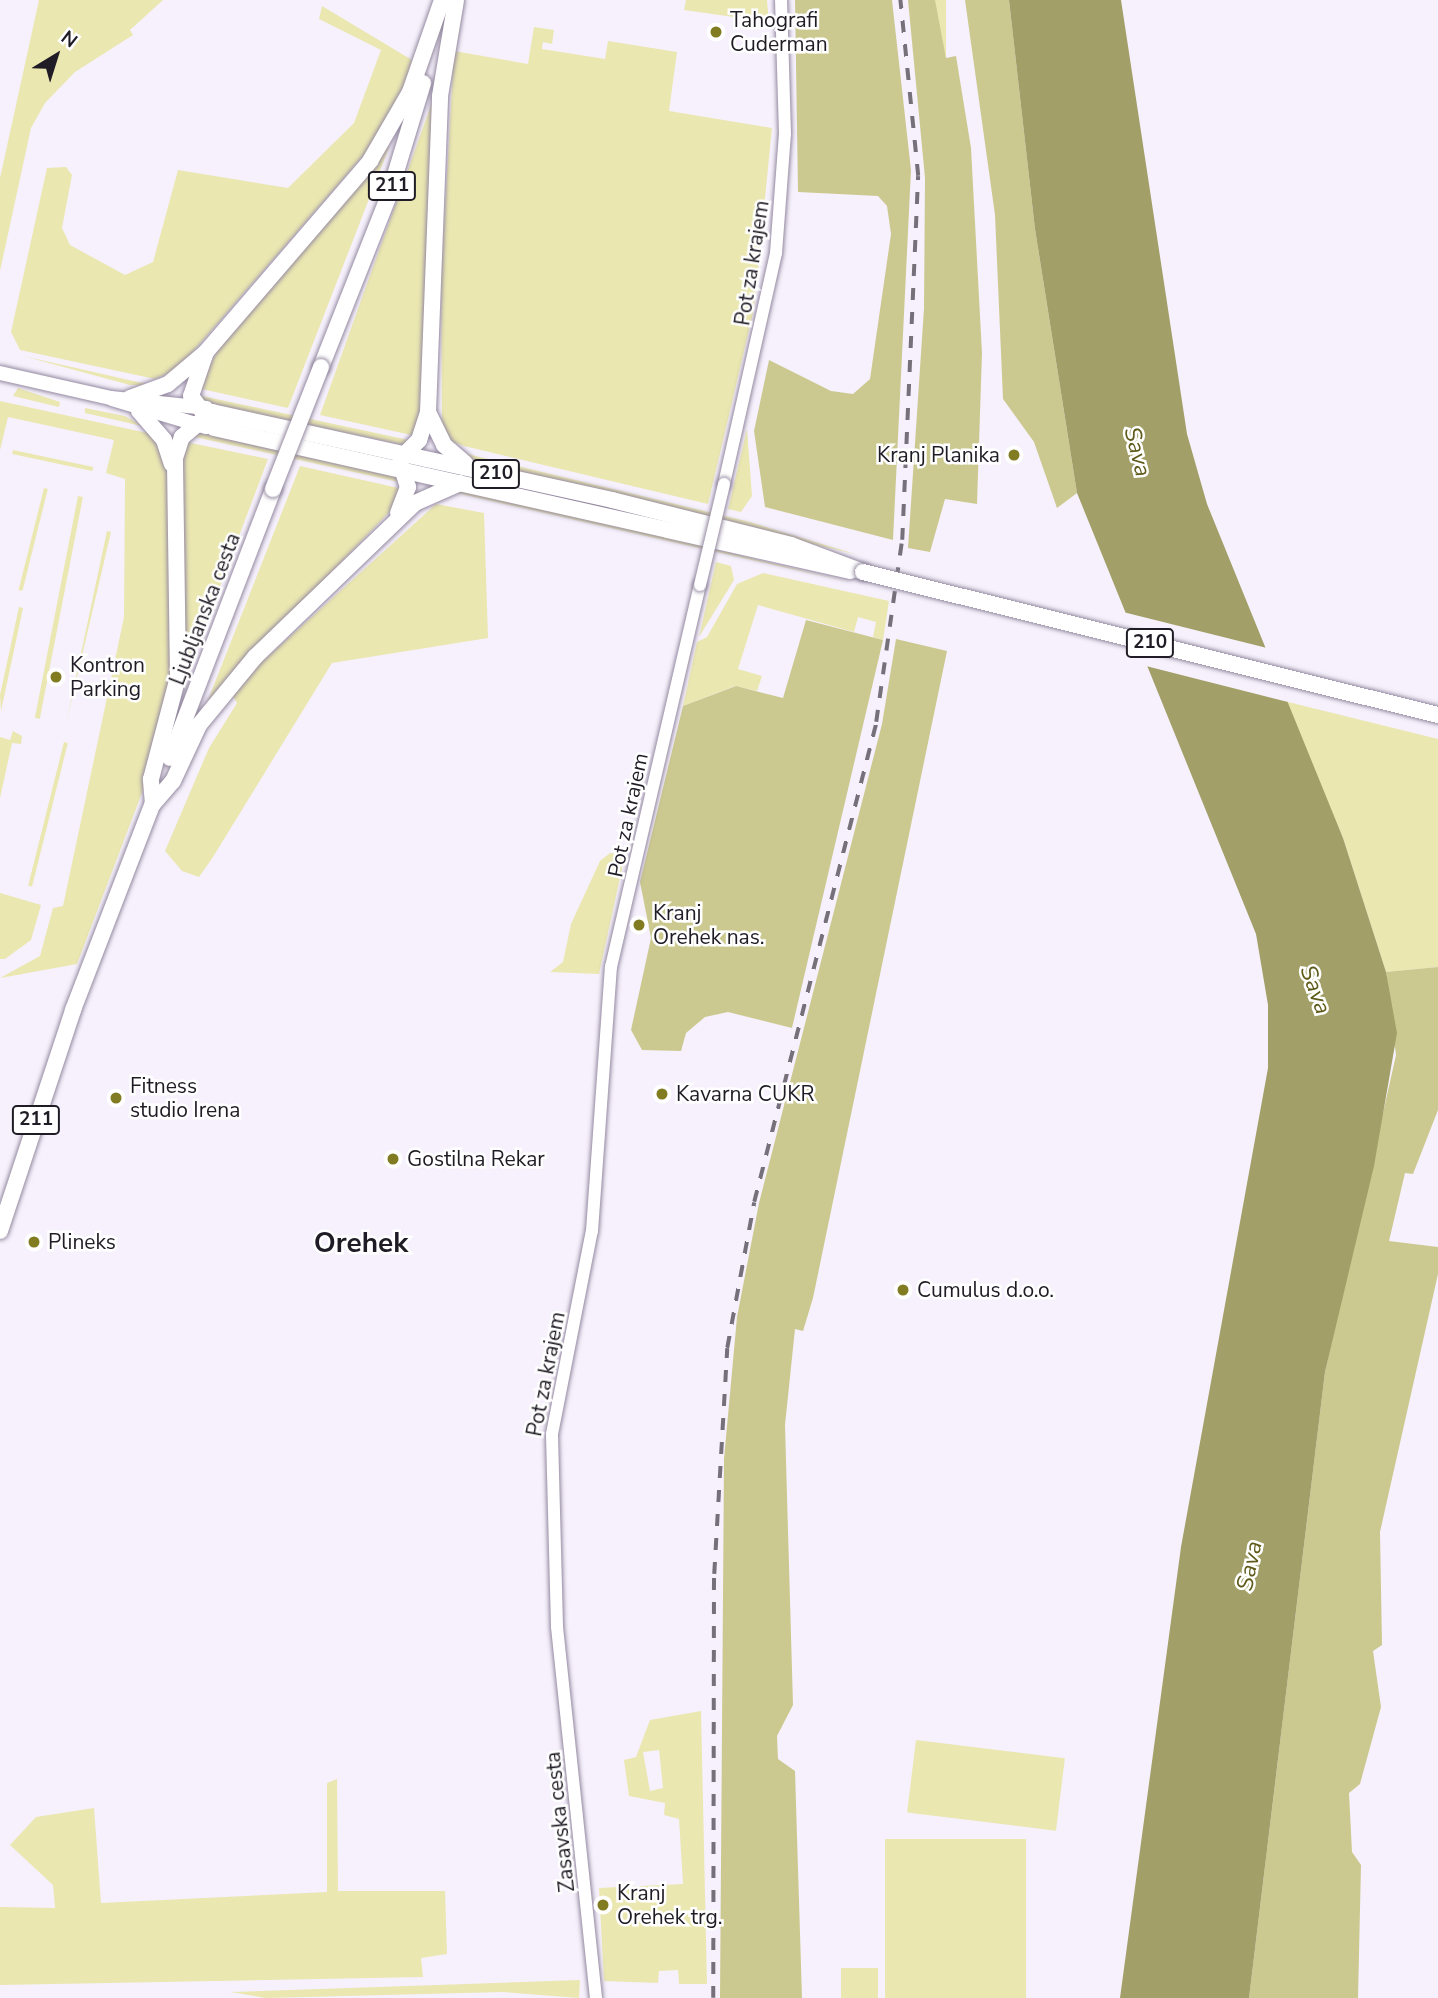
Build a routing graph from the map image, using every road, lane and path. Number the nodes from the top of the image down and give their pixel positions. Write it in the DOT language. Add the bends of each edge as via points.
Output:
graph roads {
  1 [pos="443,0"];
  2 [pos="456,0"];
  3 [pos="781,0"];
  4 [pos="206,352"];
  5 [pos="0,373"];
  6 [pos="135,404"];
  7 [pos="428,412"];
  8 [pos="197,415"];
  9 [pos="403,461"];
  10 [pos="471,468"];
  11 [pos="174,472"];
  12 [pos="461,482"];
  13 [pos="388,527"];
  14 [pos="863,572"];
  15 [pos="1438,715"];
  16 [pos="153,804"];
  17 [pos="0,1231"];
  18 [pos="559,1643"];
  19 [pos="596,1998"];
  1 -- 4 [label="main road, 211" via="410,92 383,142"];
  1 -- 16 [label="main road, Ljubljanska cesta / 211, bridge" via="389,195"];
  2 -- 7 [label="main road, 211" via="440,96"];
  3 -- 18 [label="street, Pot za krajem, bridge" via="785,134 776,253 604,1010 592,1231 551,1446"];
  4 -- 6 [label="main road, 211"];
  4 -- 8 [label="main road, 211" via="192,385"];
  5 -- 6 [label="main road"];
  6 -- 8 [label="main road"];
  6 -- 11 [label="main road, 211" via="164,440"];
  7 -- 9 [label="main road, 211"];
  7 -- 10 [label="main road, 211" via="444,445"];
  8 -- 9 [label="main road, 210" via="218,411 381,447"];
  8 -- 9 [label="main road, 210" via="214,428 377,464"];
  8 -- 11 [label="main road, 211" via="177,448"];
  9 -- 10 [label="main road, 210"];
  9 -- 12 [label="main road, 210"];
  9 -- 13 [label="main road, 211" via="407,494"];
  10 -- 14 [label="main road, 210" via="791,545"];
  11 -- 16 [label="main road, 211" via="178,677 152,779"];
  12 -- 13 [label="main road, 211" via="426,496"];
  12 -- 14 [label="main road, 210" via="804,565"];
  13 -- 16 [label="main road, 211" via="230,683"];
  14 -- 15 [label="main road, 210, bridge"];
  16 -- 17 [label="main road, Ljubljanska cesta / 211" via="73,1010"];
  18 -- 19 [label="street, Zasavska cesta"];
}
